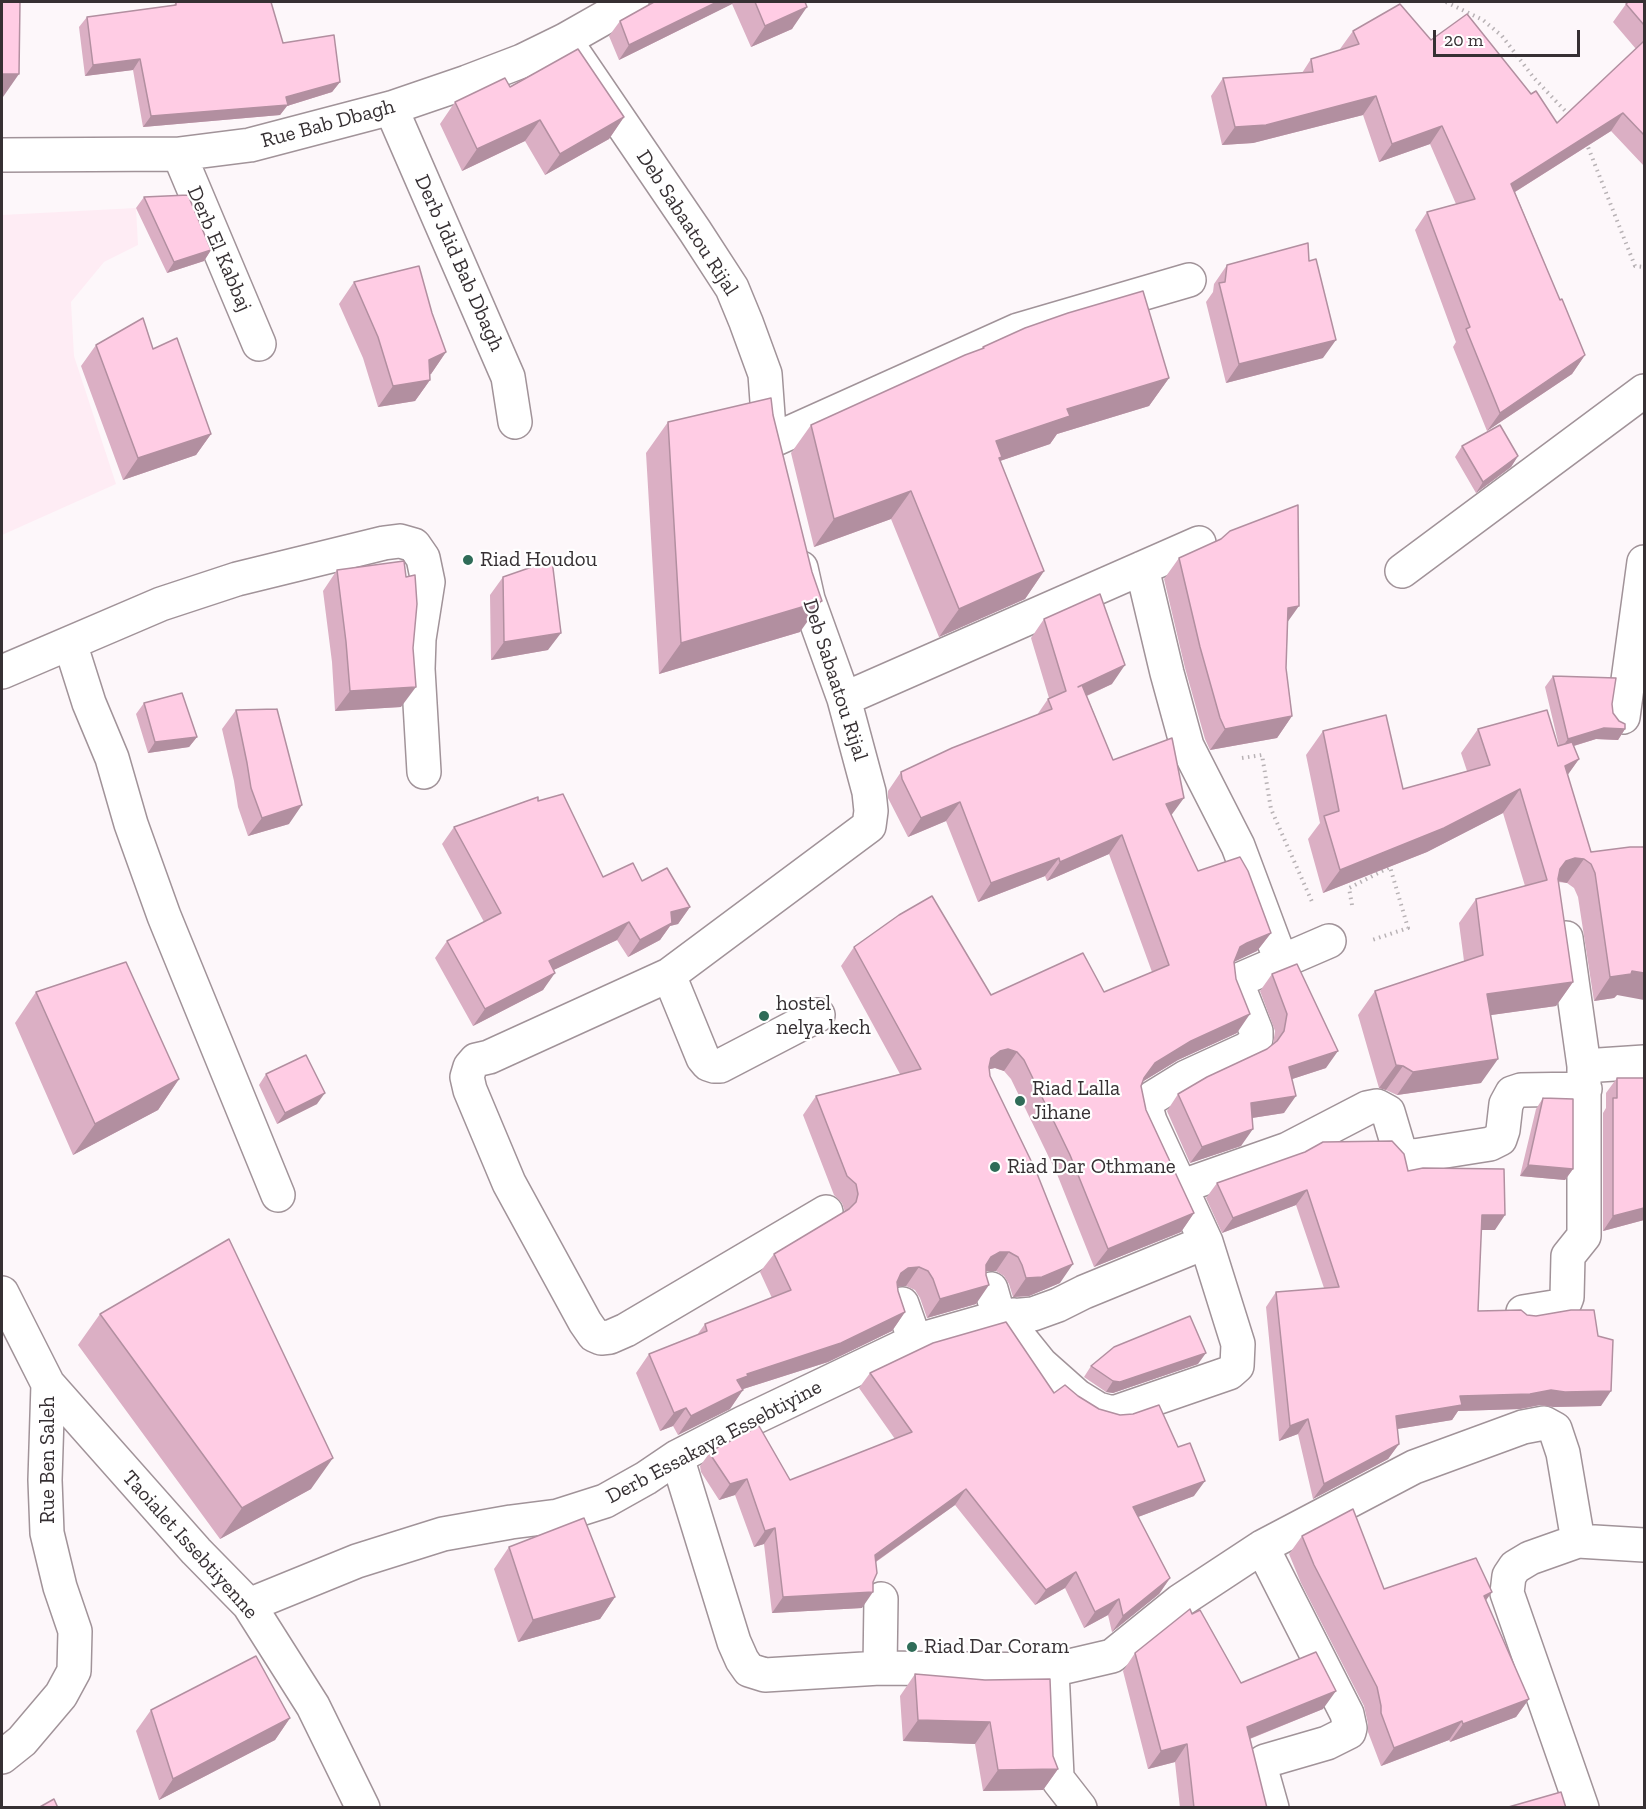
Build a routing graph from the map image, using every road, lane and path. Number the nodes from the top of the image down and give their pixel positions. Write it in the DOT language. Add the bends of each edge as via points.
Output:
graph roads {
  1 [pos="632,2"];
  2 [pos="1446,2"];
  3 [pos="565,40"];
  4 [pos="391,108"];
  5 [pos="1572,118"];
  6 [pos="1584,137"];
  7 [pos="179,154"];
  8 [pos="2,155"];
  9 [pos="1644,267"];
  10 [pos="1189,280"];
  11 [pos="259,344"];
  12 [pos="1644,391"];
  13 [pos="515,422"];
  14 [pos="769,442"];
  15 [pos="778,476"];
  16 [pos="794,543"];
  17 [pos="1199,543"];
  18 [pos="1644,562"];
  19 [pos="1142,568"];
  20 [pos="1402,571"];
  21 [pos="1640,633"];
  22 [pos="70,644"];
  23 [pos="2,672"];
  24 [pos="844,699"];
  25 [pos="1623,717"];
  26 [pos="1197,766"];
  27 [pos="424,772"];
  28 [pos="1314,906"];
  29 [pos="1353,909"];
  30 [pos="1562,910"];
  31 [pos="1370,940"];
  32 [pos="1329,941"];
  33 [pos="1281,961"];
  34 [pos="669,975"];
  35 [pos="818,1015"];
  36 [pos="1644,1062"];
  37 [pos="1584,1078"];
  38 [pos="1180,1187"];
  39 [pos="278,1195"];
  40 [pos="826,1212"];
  41 [pos="1206,1242"];
  42 [pos="2,1293"];
  43 [pos="902,1304"];
  44 [pos="1001,1307"];
  45 [pos="1523,1312"];
  46 [pos="915,1341"];
  47 [pos="48,1384"];
  48 [pos="677,1457"];
  49 [pos="1578,1541"];
  50 [pos="1644,1545"];
  51 [pos="1262,1547"];
  52 [pos="881,1599"];
  53 [pos="249,1605"];
  54 [pos="880,1668"];
  55 [pos="1052,1670"];
  56 [pos="2,1757"];
  57 [pos="363,1808"];
  58 [pos="1080,1808"];
  59 [pos="1272,1808"];
  60 [pos="1582,1808"];
  1 -- 3 [label="street, Rue Bab Dbagh"];
  2 -- 5 [label="path" via="1483,20 1502,36"];
  3 -- 4 [label="street, Rue Bab Dbagh" via="522,61"];
  3 -- 14 [label="street, Deb Sabaatou Rijal" via="732,288 765,374"];
  4 -- 7 [label="street, Rue Bab Dbagh" via="250,145"];
  4 -- 13 [label="street, Derb Jdid Bab Dbagh" via="508,377"];
  6 -- 9 [label="path" via="1635,266"];
  7 -- 8 [label="street, Rue Bab Dbagh"];
  7 -- 11 [label="street, Derb El Kabbaj"];
  10 -- 14 [label="street" via="1018,330"];
  12 -- 20 [label="street"];
  14 -- 15 [label="street, Deb Sabaatou Rijal"];
  16 -- 24 [label="street, Deb Sabaatou Rijal" via="808,599"];
  17 -- 19 [label="street"];
  18 -- 21 [label="street"];
  19 -- 24 [label="street"];
  19 -- 26 [label="street" via="1184,737"];
  21 -- 25 [label="street"];
  22 -- 23 [label="street"];
  22 -- 27 [label="street" via="161,604 237,579 384,543 400,541 414,545 423,558 428,582 418,669"];
  22 -- 39 [label="street" via="164,916"];
  24 -- 34 [label="street, Deb Sabaatou Rijal" via="869,792 869,826"];
  26 -- 28 [label="path" via="1262,755 1271,809"];
  26 -- 33 [label="street" via="1238,846"];
  29 -- 31 [label="path" via="1348,888 1390,867 1408,928"];
  30 -- 37 [label="street"];
  32 -- 33 [label="street"];
  33 -- 38 [label="street" via="1241,979 1241,993 1256,1031 1253,1044 1186,1077 1152,1098 1146,1107"];
  34 -- 35 [label="street" via="703,1058 714,1066"];
  34 -- 40 [label="street, Deb Sabaatou Rijal" via="476,1060 467,1077 509,1183 585,1322 600,1338 626,1330"];
  36 -- 37 [label="street"];
  37 -- 38 [label="street" via="1512,1093 1506,1104 1500,1139 1490,1144 1405,1155 1399,1149 1388,1112 1377,1106 1288,1149"];
  37 -- 45 [label="street" via="1584,1236 1568,1256 1565,1302"];
  38 -- 41 [label="street"];
  41 -- 44 [label="street, Derb Essakaya Essebtiyine" via="1080,1281 1058,1305 1033,1314"];
  41 -- 44 [label="street" via="1238,1344 1237,1366 1116,1412 1098,1408 1077,1396 1041,1364"];
  42 -- 47 [label="street, Taoialet Issebtiyenne"];
  43 -- 46 [label="street"];
  44 -- 46 [label="street, Derb Essakaya Essebtiyine"];
  46 -- 48 [label="street, Derb Essakaya Essebtiyine"];
  47 -- 53 [label="street, Taoialet Issebtiyenne"];
  47 -- 56 [label="street, Rue Ben Saleh" via="47,1533 75,1631 74,1671 61,1695 22,1741"];
  48 -- 53 [label="street, Derb Essakaya Essebtiyine" via="605,1501 558,1516 443,1534 357,1561"];
  48 -- 54 [label="street" via="734,1642 749,1670 765,1675"];
  49 -- 50 [label="street"];
  49 -- 51 [label="street" via="1563,1453 1555,1429 1545,1423 1523,1427 1414,1467"];
  49 -- 60 [label="street" via="1515,1567 1509,1575 1507,1593"];
  51 -- 55 [label="street" via="1180,1601 1112,1656"];
  51 -- 59 [label="street" via="1347,1714 1350,1728 1327,1743 1262,1763"];
  52 -- 54 [label="street"];
  53 -- 57 [label="street, Taoialet Issebtiyenne" via="313,1706"];
  54 -- 55 [label="street"];
  55 -- 58 [label="street" via="1057,1776"];
}
